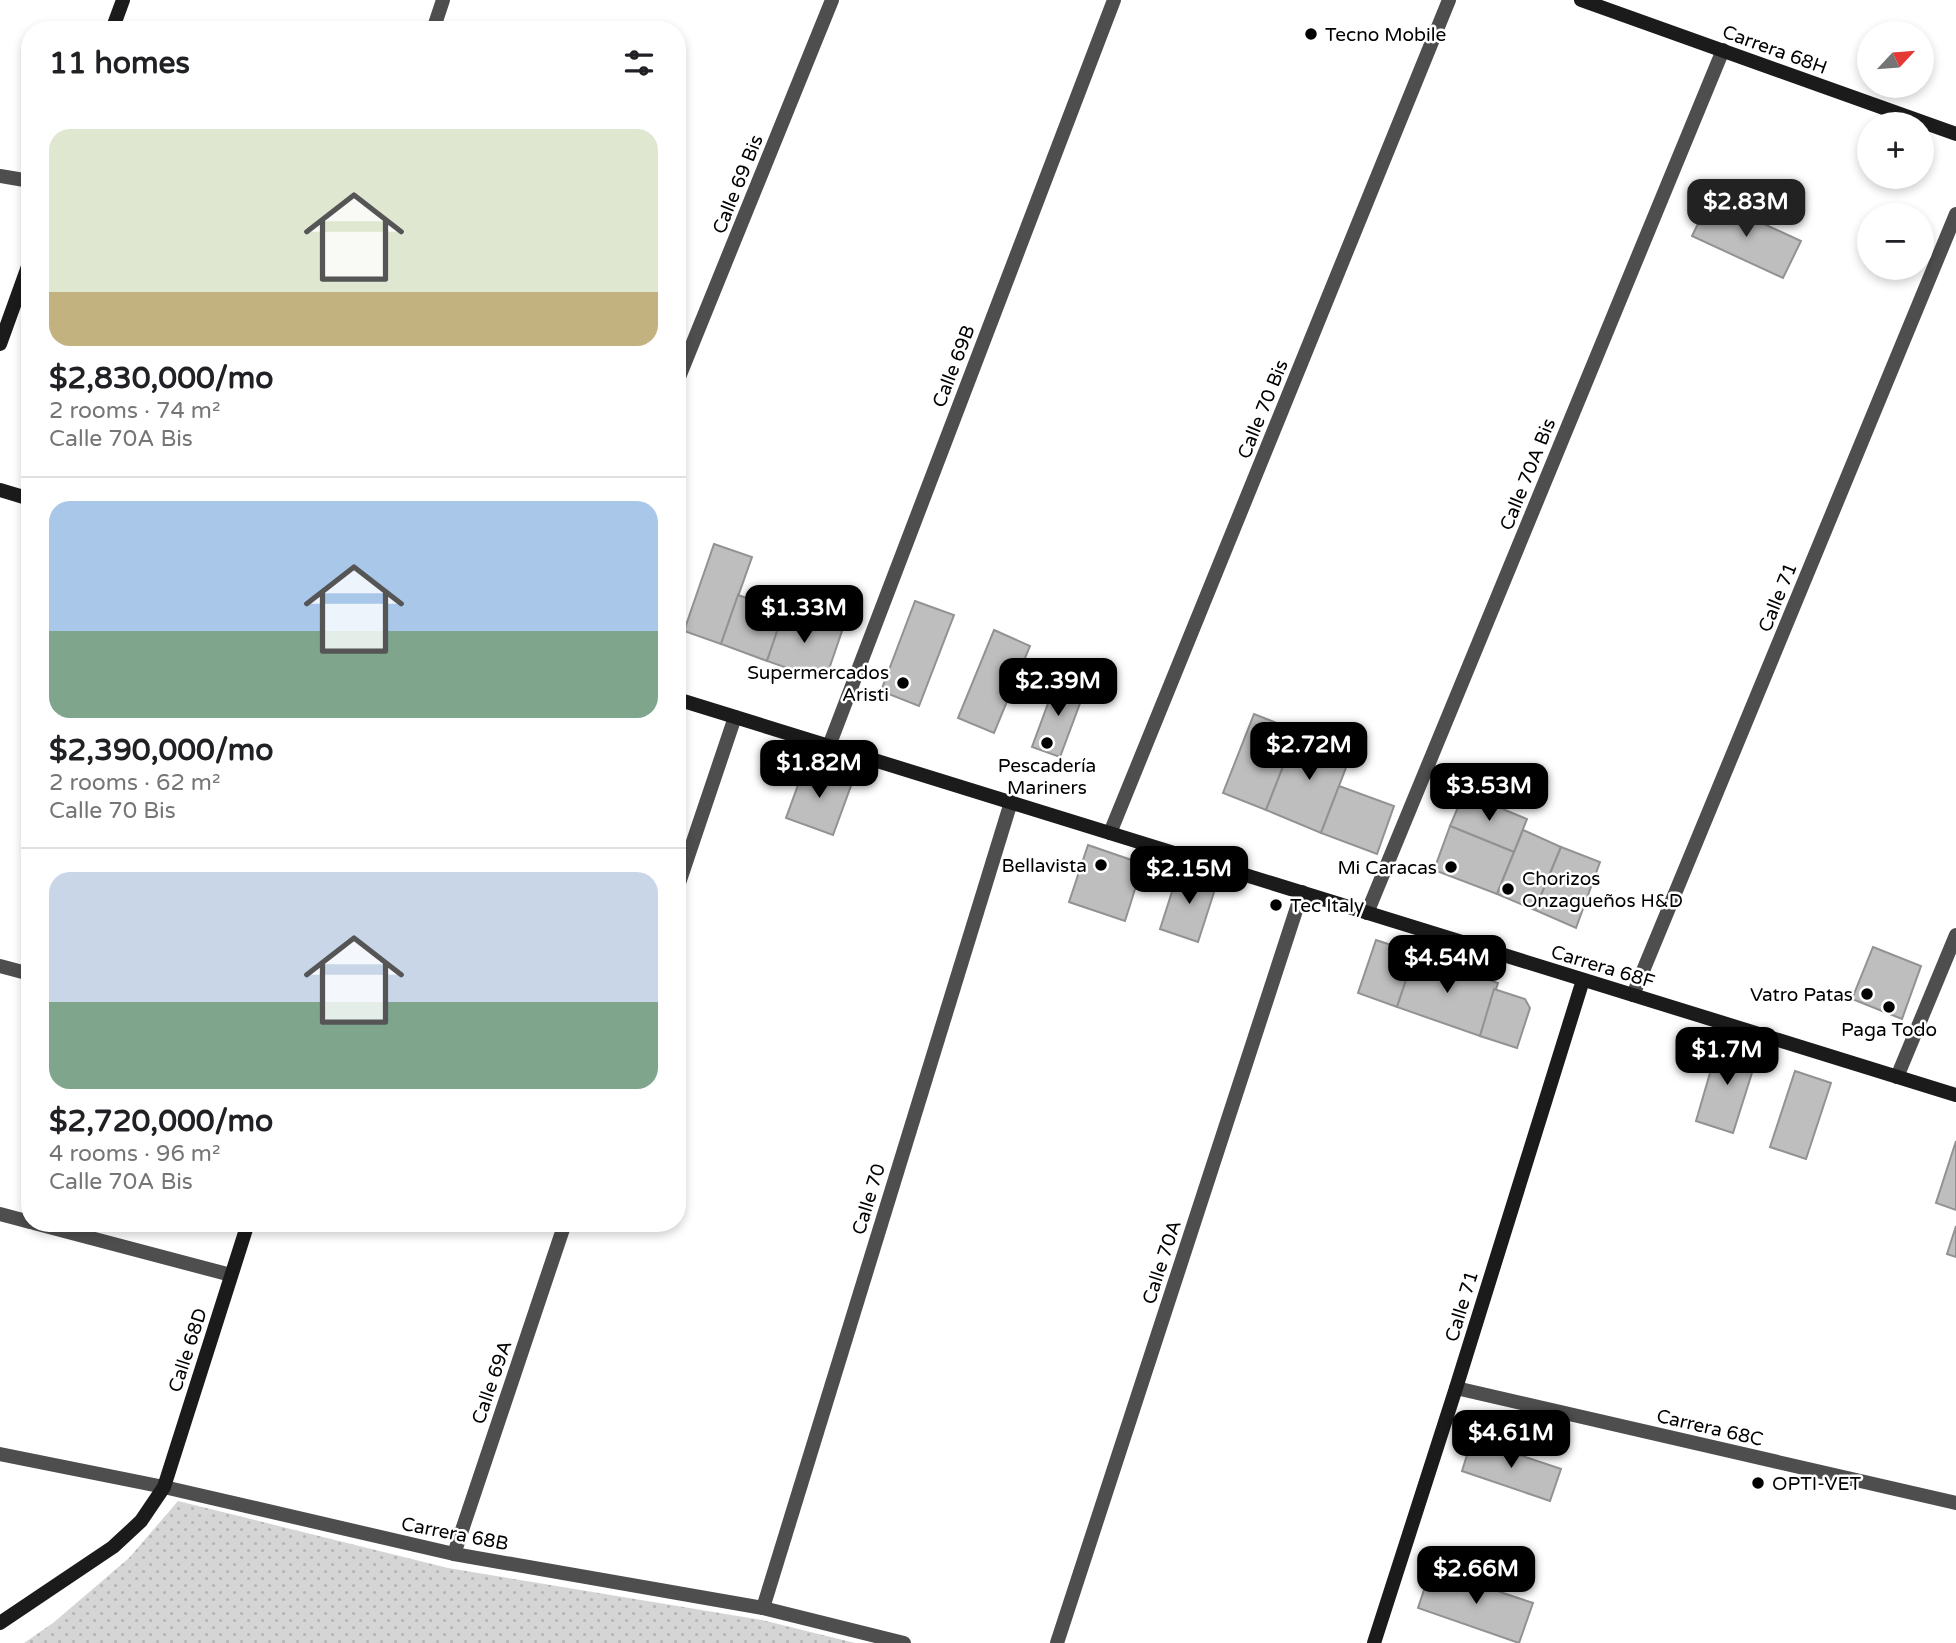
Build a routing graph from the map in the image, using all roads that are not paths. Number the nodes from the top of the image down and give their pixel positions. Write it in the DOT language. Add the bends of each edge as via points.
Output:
graph roads {
  1 [pos="123,0"];
  2 [pos="443,0"];
  3 [pos="832,0"];
  4 [pos="1114,0"];
  5 [pos="1449,0"];
  6 [pos="1581,0"];
  7 [pos="115,21"];
  8 [pos="436,21"];
  9 [pos="1723,50"];
  10 [pos="1956,134"];
  11 [pos="0,176"];
  12 [pos="21,180"];
  13 [pos="1956,214"];
  14 [pos="21,286"];
  15 [pos="0,344"];
  16 [pos="686,360"];
  17 [pos="0,490"];
  18 [pos="21,496"];
  19 [pos="686,702"];
  20 [pos="735,717"];
  21 [pos="829,746"];
  22 [pos="1011,802"];
  23 [pos="1110,833"];
  24 [pos="686,862"];
  25 [pos="1302,892"];
  26 [pos="1367,913"];
  27 [pos="1956,935"];
  28 [pos="0,966"];
  29 [pos="21,970"];
  30 [pos="1583,980"];
  31 [pos="1633,995"];
  32 [pos="1897,1077"];
  33 [pos="1956,1095"];
  34 [pos="0,1214"];
  35 [pos="21,1220"];
  36 [pos="66,1232"];
  37 [pos="245,1232"];
  38 [pos="562,1232"];
  39 [pos="231,1275"];
  40 [pos="1456,1388"];
  41 [pos="0,1454"];
  42 [pos="164,1488"];
  43 [pos="1956,1503"];
  44 [pos="454,1554"];
  45 [pos="763,1608"];
  46 [pos="0,1623"];
  47 [pos="904,1643"];
  48 [pos="1057,1643"];
  49 [pos="1374,1643"];
  1 -- 7 [label="street"];
  2 -- 8 [label="street"];
  3 -- 16 [label="street, Calle 69 Bis"];
  4 -- 21 [label="street, Calle 69B"];
  5 -- 23 [label="street, Calle 70 Bis"];
  6 -- 9 [label="street, Carrera 68H"];
  9 -- 10 [label="street, Carrera 68H"];
  9 -- 26 [label="street, Calle 70A Bis"];
  11 -- 12 [label="street"];
  13 -- 31 [label="street, Calle 71"];
  14 -- 15 [label="street"];
  17 -- 18 [label="street"];
  19 -- 20 [label="street, Carrera 68F"];
  20 -- 21 [label="street, Carrera 68F"];
  20 -- 24 [label="street"];
  21 -- 22 [label="street, Carrera 68F"];
  22 -- 23 [label="street, Carrera 68F"];
  22 -- 45 [label="street, Calle 70"];
  23 -- 25 [label="street, Carrera 68F"];
  25 -- 26 [label="street, Carrera 68F"];
  25 -- 48 [label="street, Calle 70A"];
  26 -- 30 [label="street, Carrera 68F"];
  27 -- 32 [label="street"];
  28 -- 29 [label="street"];
  30 -- 31 [label="street, Carrera 68F"];
  30 -- 40 [label="street, Calle 71"];
  31 -- 32 [label="street, Carrera 68F"];
  32 -- 33 [label="street, Carrera 68F"];
  34 -- 35 [label="street"];
  36 -- 39 [label="street"];
  37 -- 39 [label="street, Calle 68D"];
  38 -- 44 [label="street, Calle 69A"];
  39 -- 42 [label="street, Calle 68D"];
  40 -- 43 [label="street, Carrera 68C"];
  40 -- 49 [label="street, Calle 71"];
  41 -- 42 [label="street, Carrera 68B"];
  42 -- 44 [label="street, Carrera 68B"];
  42 -- 46 [label="street, Calle 68D" via="141,1521 113,1547"];
  44 -- 45 [label="street, Carrera 68B"];
  45 -- 47 [label="street, Carrera 68B"];
}
